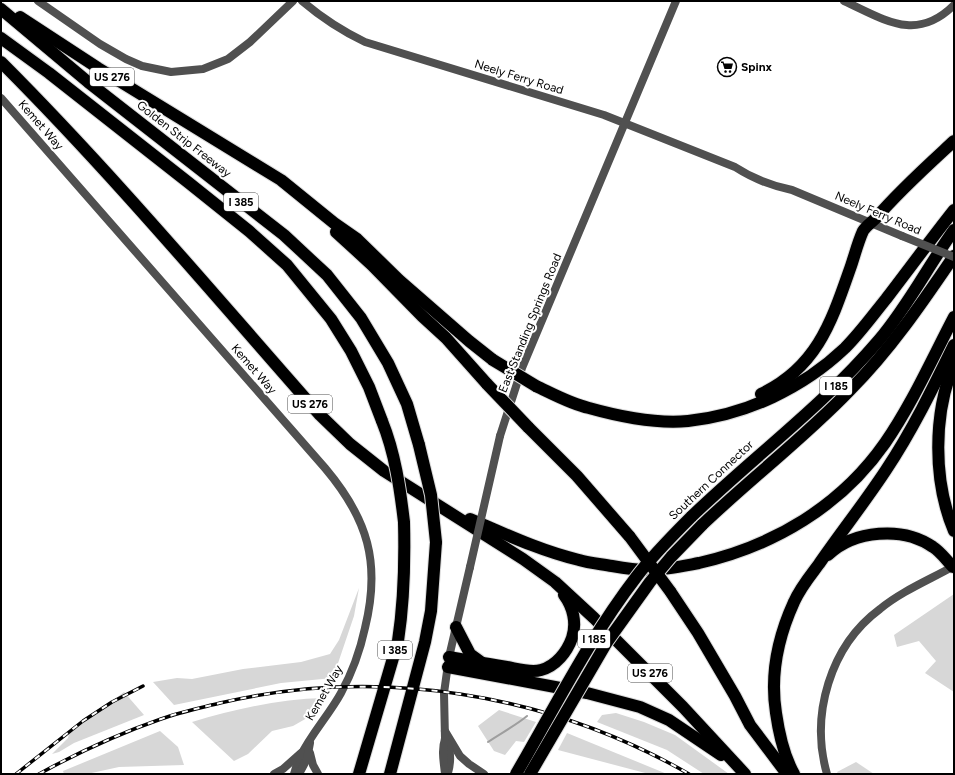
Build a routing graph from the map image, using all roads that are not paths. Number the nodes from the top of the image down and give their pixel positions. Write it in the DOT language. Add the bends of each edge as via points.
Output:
graph roads {
  1 [pos="38,1"];
  2 [pos="293,1"];
  3 [pos="302,1"];
  4 [pos="676,1"];
  5 [pos="844,1"];
  6 [pos="1,4"];
  7 [pos="954,5"];
  8 [pos="1,9"];
  9 [pos="1,38"];
  10 [pos="1,62"];
  11 [pos="1,98"];
  12 [pos="624,123"];
  13 [pos="954,141"];
  14 [pos="281,180"];
  15 [pos="954,210"];
  16 [pos="871,224"];
  17 [pos="954,230"];
  18 [pos="954,257"];
  19 [pos="954,317"];
  20 [pos="954,345"];
  21 [pos="954,364"];
  22 [pos="609,412"];
  23 [pos="438,505"];
  24 [pos="954,531"];
  25 [pos="953,566"];
  26 [pos="814,571"];
  27 [pos="555,582"];
  28 [pos="456,626"];
  29 [pos="449,662"];
  30 [pos="482,663"];
  31 [pos="444,730"];
  32 [pos="307,749"];
  33 [pos="743,771"];
  34 [pos="274,774"];
  35 [pos="294,774"];
  36 [pos="299,774"];
  37 [pos="318,774"];
  38 [pos="359,774"];
  39 [pos="390,774"];
  40 [pos="447,774"];
  41 [pos="484,774"];
  42 [pos="516,774"];
  43 [pos="530,774"];
  44 [pos="786,774"];
  45 [pos="794,774"];
  46 [pos="827,774"];
  1 -- 2 [label="street" via="100,44 135,64 176,72 203,69 228,59"];
  3 -- 12 [label="street, Neely Ferry Road" via="327,21 365,42"];
  4 -- 12 [label="street, East Standing Springs Road"];
  5 -- 7 [label="street" via="908,26 939,17"];
  6 -- 14 [label="highway, US 276" via="98,68"];
  8 -- 39 [label="highway, Golden Strip Freeway / I 385, bridge" via="88,82 284,235 327,275 361,318 388,363 407,404 419,445 431,496 436,542 431,611"];
  9 -- 38 [label="highway, I 385, bridge" via="189,183 287,265 331,319 351,351 369,388 393,455 404,522 405,553 398,641"];
  10 -- 23 [label="highway, US 276" via="93,157 320,416 384,471"];
  11 -- 32 [label="street, Kemet Way" via="325,468 348,497 357,515 371,566 371,599 368,615 363,638 348,679"];
  12 -- 16 [label="street, Neely Ferry Road"];
  12 -- 28 [label="street, East Standing Springs Road, bridge" via="522,368 500,436"];
  13 -- 16 [label="highway" via="890,201"];
  14 -- 22 [label="highway, bridge" via="357,239 399,280 493,360 536,386 588,408"];
  14 -- 44 [label="highway, US 276, bridge" via="446,338 577,476 630,537 698,633 750,725"];
  15 -- 22 [label="highway" via="846,347 799,383 772,398 741,409 687,421 640,419"];
  16 -- 18 [label="street, Neely Ferry Road, bridge"];
  16 -- 22 [label="highway" via="864,230 822,338 803,364 787,378 758,395 710,410 670,415"];
  17 -- 42 [label="highway, Southern Connector / I 185, bridge" via="879,340 813,407 691,517 637,576 568,680"];
  18 -- 43 [label="highway, I 185, bridge" via="903,328 850,391 702,525 650,582 607,642"];
  19 -- 23 [label="highway" via="901,418 865,468 843,490 809,517 752,548 723,558 674,567 648,570 620,567 577,560 520,541"];
  20 -- 26 [label="highway" via="899,449"];
  21 -- 24 [label="highway" via="942,408 939,461 942,488"];
  23 -- 27 [label="highway, US 276"];
  25 -- 26 [label="highway" via="938,550 925,542 910,537 884,534 851,541 829,554"];
  25 -- 46 [label="street" via="900,594 879,609 845,646 828,684 821,715 821,741"];
  26 -- 45 [label="highway" via="795,600 782,631 775,663 774,697 779,734"];
  27 -- 30 [label="highway" via="570,603 575,626 568,647 559,660 541,670"];
  27 -- 33 [label="highway, US 276" via="678,702"];
  28 -- 29 [label="street, East Standing Springs Road"];
  28 -- 30 [label="highway" via="470,654"];
  29 -- 30 [label="highway"];
  29 -- 31 [label="street, East Standing Springs Road" via="443,702"];
  29 -- 33 [label="highway" via="587,692 640,707 669,720"];
  31 -- 40 [label="street, East Standing Springs Road" via="450,759"];
  31 -- 41 [label="street" via="460,756"];
  32 -- 34 [label="street"];
  32 -- 35 [label="street, Kemet Way" via="300,757"];
  32 -- 36 [label="street, Kemet Way" via="307,759"];
  32 -- 37 [label="street"];
}
